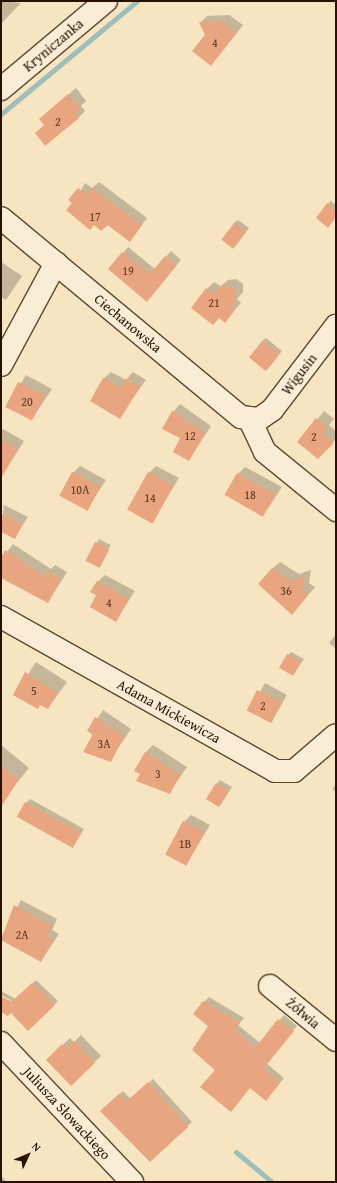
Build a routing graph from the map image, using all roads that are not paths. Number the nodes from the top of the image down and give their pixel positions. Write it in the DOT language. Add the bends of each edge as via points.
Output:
graph roads {
  1 [pos="106,1"];
  2 [pos="1,89"];
  3 [pos="1,218"];
  4 [pos="56,263"];
  5 [pos="336,326"];
  6 [pos="1,364"];
  7 [pos="254,420"];
  8 [pos="336,510"];
  9 [pos="1,617"];
  10 [pos="334,736"];
  11 [pos="270,986"];
  12 [pos="336,1040"];
  13 [pos="1,1044"];
  14 [pos="132,1182"];
  1 -- 2 [label="street, Kryniczanka"];
  3 -- 4 [label="street, Ciechanowska"];
  4 -- 6 [label="street"];
  4 -- 7 [label="street, Ciechanowska" via="241,417"];
  5 -- 7 [label="street, Wigusin" via="272,410"];
  7 -- 8 [label="street" via="265,452"];
  9 -- 10 [label="street, Adama Mickiewicza" via="275,771 294,771"];
  11 -- 12 [label="street, Żółwia"];
  13 -- 14 [label="street, Juliusza Słowackiego"];
}
